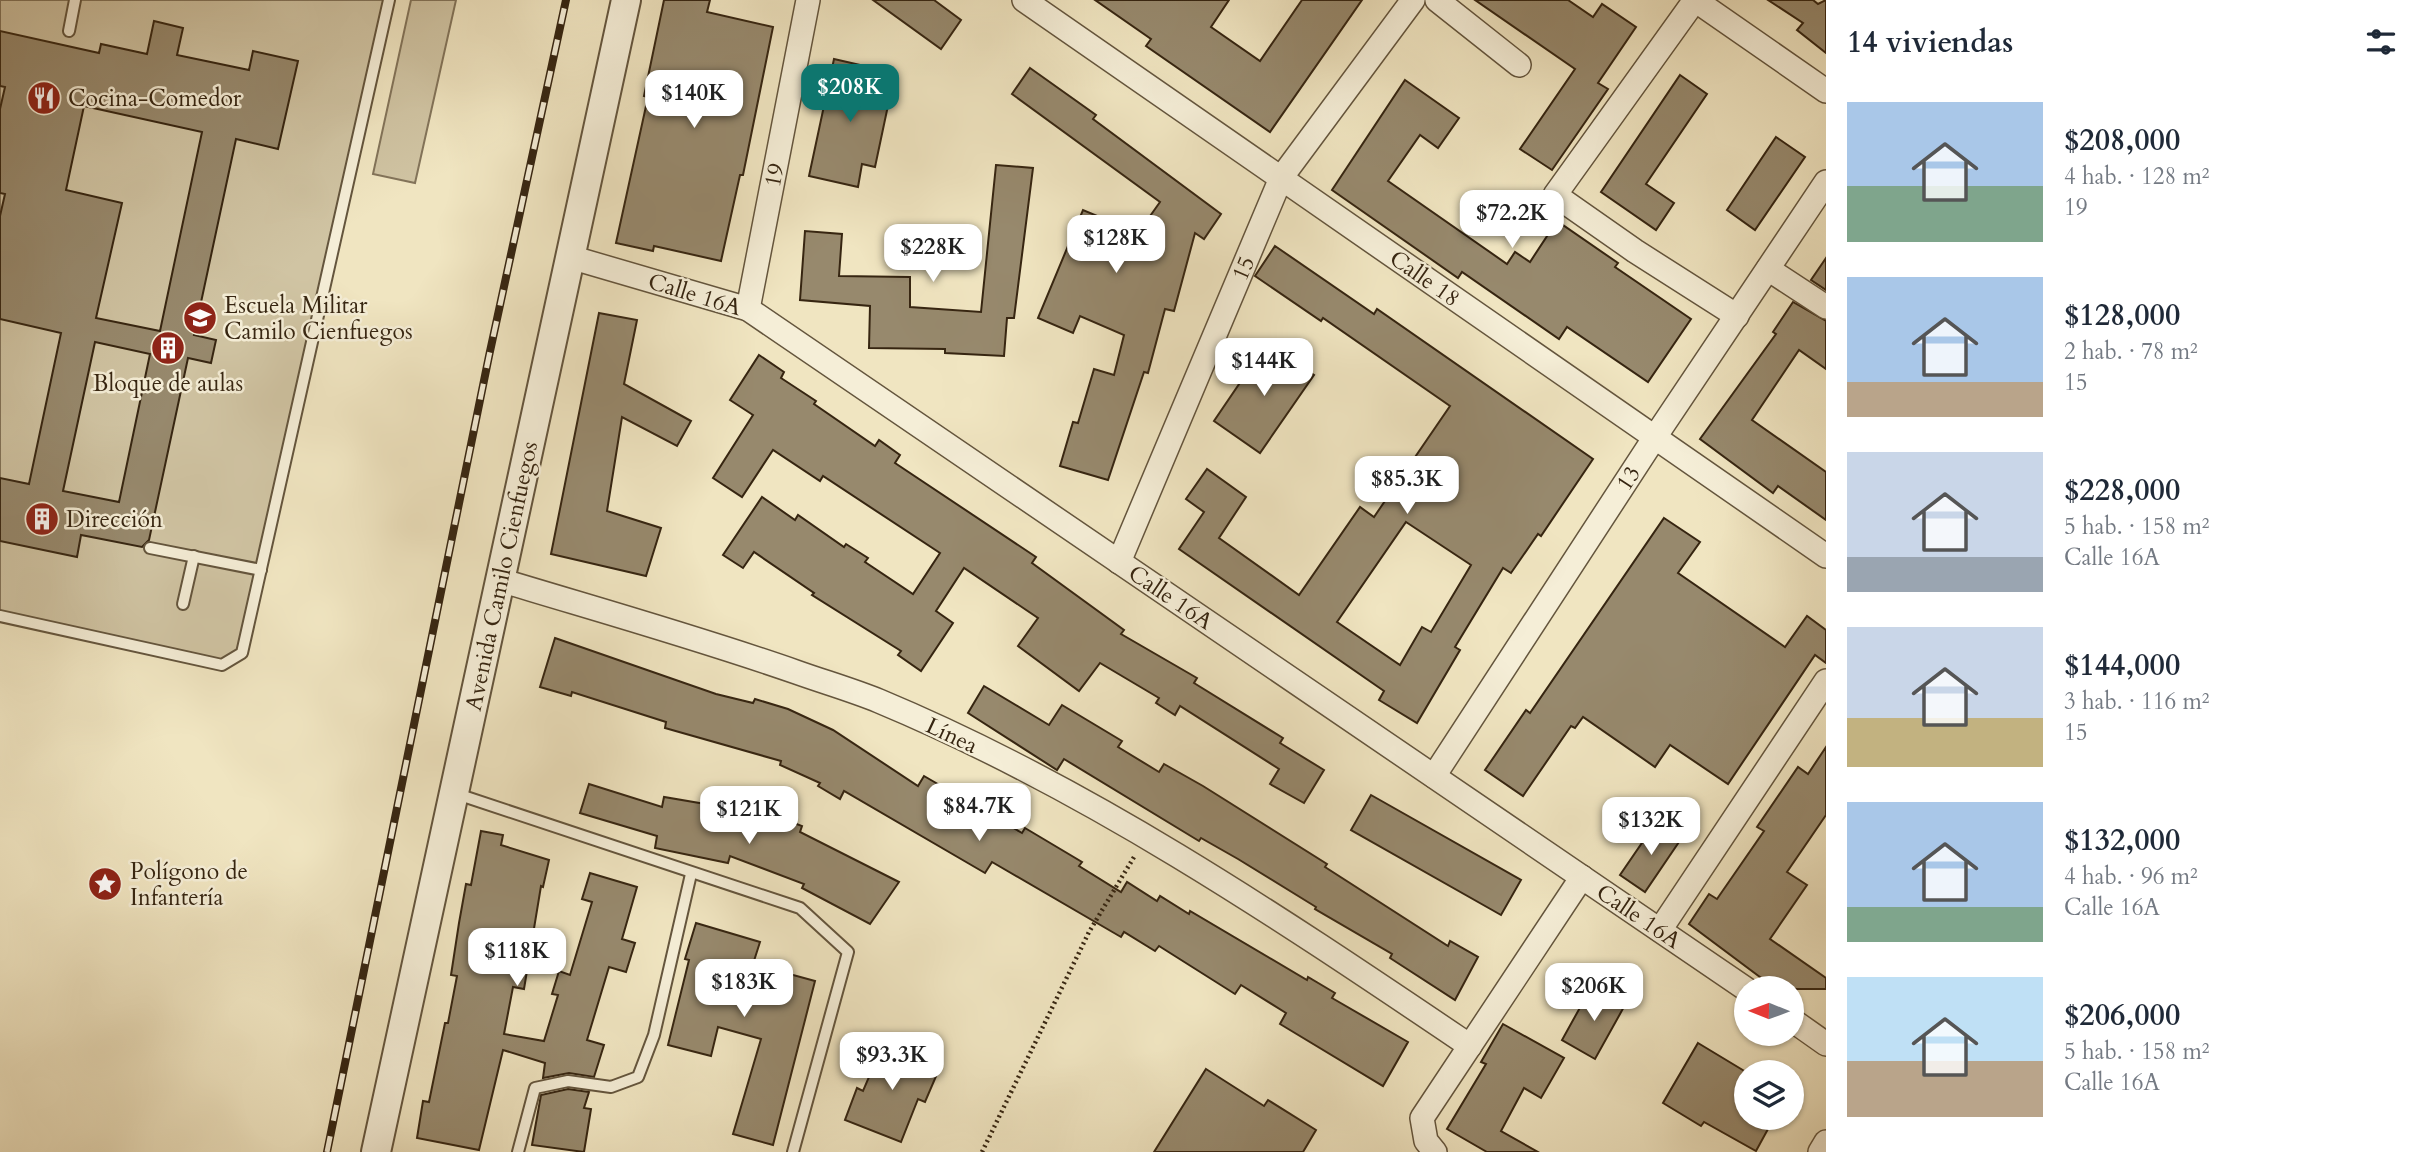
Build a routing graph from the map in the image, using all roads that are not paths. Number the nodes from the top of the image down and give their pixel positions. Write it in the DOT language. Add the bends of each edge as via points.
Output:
graph roads {
  1 [pos="75,0"];
  2 [pos="389,0"];
  3 [pos="626,0"];
  4 [pos="808,0"];
  5 [pos="1024,0"];
  6 [pos="1413,0"];
  7 [pos="1437,0"];
  8 [pos="1695,0"];
  9 [pos="69,31"];
  10 [pos="1519,65"];
  11 [pos="1826,91"];
  12 [pos="1281,178"];
  13 [pos="1826,182"];
  14 [pos="570,257"];
  15 [pos="1768,269"];
  16 [pos="1826,307"];
  17 [pos="748,309"];
  18 [pos="1737,316"];
  19 [pos="1655,437"];
  20 [pos="150,548"];
  21 [pos="194,556"];
  22 [pos="1826,556"];
  23 [pos="1119,562"];
  24 [pos="261,570"];
  25 [pos="500,580"];
  26 [pos="183,604"];
  27 [pos="0,616"];
  28 [pos="1826,681"];
  29 [pos="1434,776"];
  30 [pos="454,793"];
  31 [pos="691,874"];
  32 [pos="1582,877"];
  33 [pos="1660,930"];
  34 [pos="1734,981"];
  35 [pos="1804,1028"];
  36 [pos="1826,1044"];
  37 [pos="1470,1046"];
  38 [pos="1826,1142"];
  39 [pos="376,1152"];
  40 [pos="519,1152"];
  41 [pos="793,1152"];
  42 [pos="1435,1152"];
  43 [pos="1820,1152"];
  1 -- 9 [label="lane"];
  2 -- 24 [label="lane"];
  3 -- 14 [label="street, Avenida Camilo Cienfuegos"];
  4 -- 17 [label="street, 19"];
  5 -- 12 [label="street, Calle 18"];
  6 -- 12 [label="street, 15"];
  7 -- 10 [label="street"];
  8 -- 11 [label="street"];
  8 -- 18 [label="street" via="1555,195"];
  12 -- 19 [label="street, Calle 18"];
  12 -- 23 [label="street, 15"];
  13 -- 15 [label="street, 13"];
  14 -- 17 [label="street, Calle 16A"];
  14 -- 25 [label="street, Avenida Camilo Cienfuegos"];
  15 -- 16 [label="street"];
  15 -- 18 [label="street, 13"];
  17 -- 23 [label="street, Calle 16A"];
  18 -- 19 [label="street, 13"];
  19 -- 22 [label="street, Calle 18"];
  19 -- 29 [label="street, 13"];
  20 -- 21 [label="lane"];
  21 -- 24 [label="lane"];
  21 -- 26 [label="lane"];
  23 -- 29 [label="street, Calle 16A"];
  24 -- 27 [label="lane" via="242,653 222,665"];
  25 -- 30 [label="street, Avenida Camilo Cienfuegos"];
  25 -- 37 [label="street, Línea" via="878,700 1020,767 1147,836 1279,917"];
  28 -- 33 [label="street"];
  29 -- 32 [label="street, Calle 16A"];
  30 -- 31 [label="lane"];
  30 -- 39 [label="street, Avenida Camilo Cienfuegos"];
  31 -- 40 [label="lane" via="654,1035 638,1077 611,1087 568,1081 535,1088"];
  31 -- 41 [label="lane" via="800,908 848,952"];
  32 -- 33 [label="street, Calle 16A"];
  32 -- 37 [label="street"];
  33 -- 34 [label="street, Calle 16A"];
  35 -- 36 [label="street"];
  37 -- 42 [label="street" via="1422,1118 1426,1141"];
  38 -- 43 [label="street"];
}
